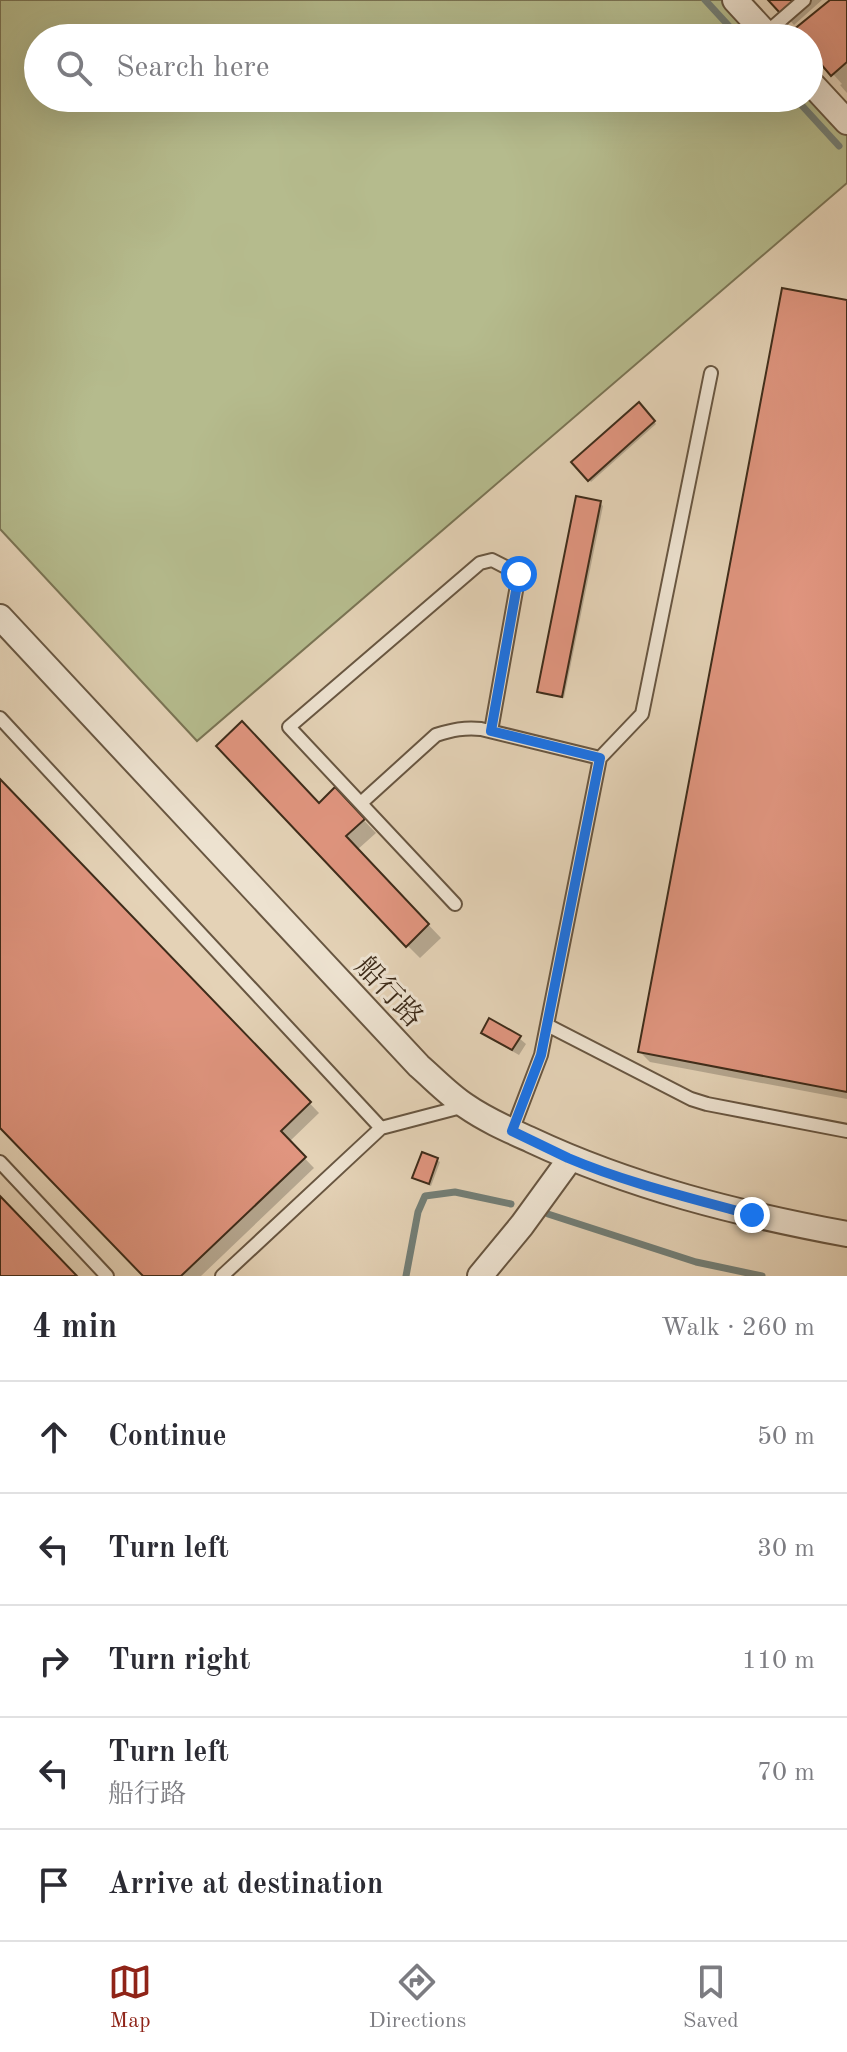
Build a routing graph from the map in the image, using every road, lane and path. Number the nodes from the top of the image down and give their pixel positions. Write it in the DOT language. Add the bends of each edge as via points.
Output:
graph roads {
  1 [pos="735,0"];
  2 [pos="804,0"];
  3 [pos="757,24"];
  4 [pos="780,24"];
  5 [pos="823,96"];
  6 [pos="847,122"];
  7 [pos="711,373"];
  8 [pos="0,617"];
  9 [pos="0,718"];
  10 [pos="491,731"];
  11 [pos="600,758"];
  12 [pos="361,803"];
  13 [pos="455,904"];
  14 [pos="547,1025"];
  15 [pos="465,1106"];
  16 [pos="381,1128"];
  17 [pos="512,1131"];
  18 [pos="847,1131"];
  19 [pos="570,1159"];
  20 [pos="0,1162"];
  21 [pos="847,1234"];
  22 [pos="107,1276"];
  23 [pos="222,1276"];
  24 [pos="480,1276"];
  1 -- 3 [label="street"];
  2 -- 4 [label="lane"];
  5 -- 6 [label="street"];
  7 -- 11 [label="lane" via="642,714"];
  8 -- 15 [label="street, 船行路" via="419,1066"];
  9 -- 16 [label="lane"];
  10 -- 11 [label="lane"];
  10 -- 12 [label="lane" via="468,727 436,735"];
  10 -- 12 [label="lane" via="519,574 492,560 480,563 289,727"];
  11 -- 14 [label="lane"];
  12 -- 13 [label="lane"];
  14 -- 17 [label="lane"];
  14 -- 18 [label="lane" via="691,1099"];
  15 -- 16 [label="lane"];
  15 -- 17 [label="street, 船行路"];
  16 -- 23 [label="lane"];
  17 -- 19 [label="street, 船行路"];
  19 -- 21 [label="street, 船行路" via="688,1198"];
  19 -- 24 [label="street"];
  20 -- 22 [label="lane"];
}
